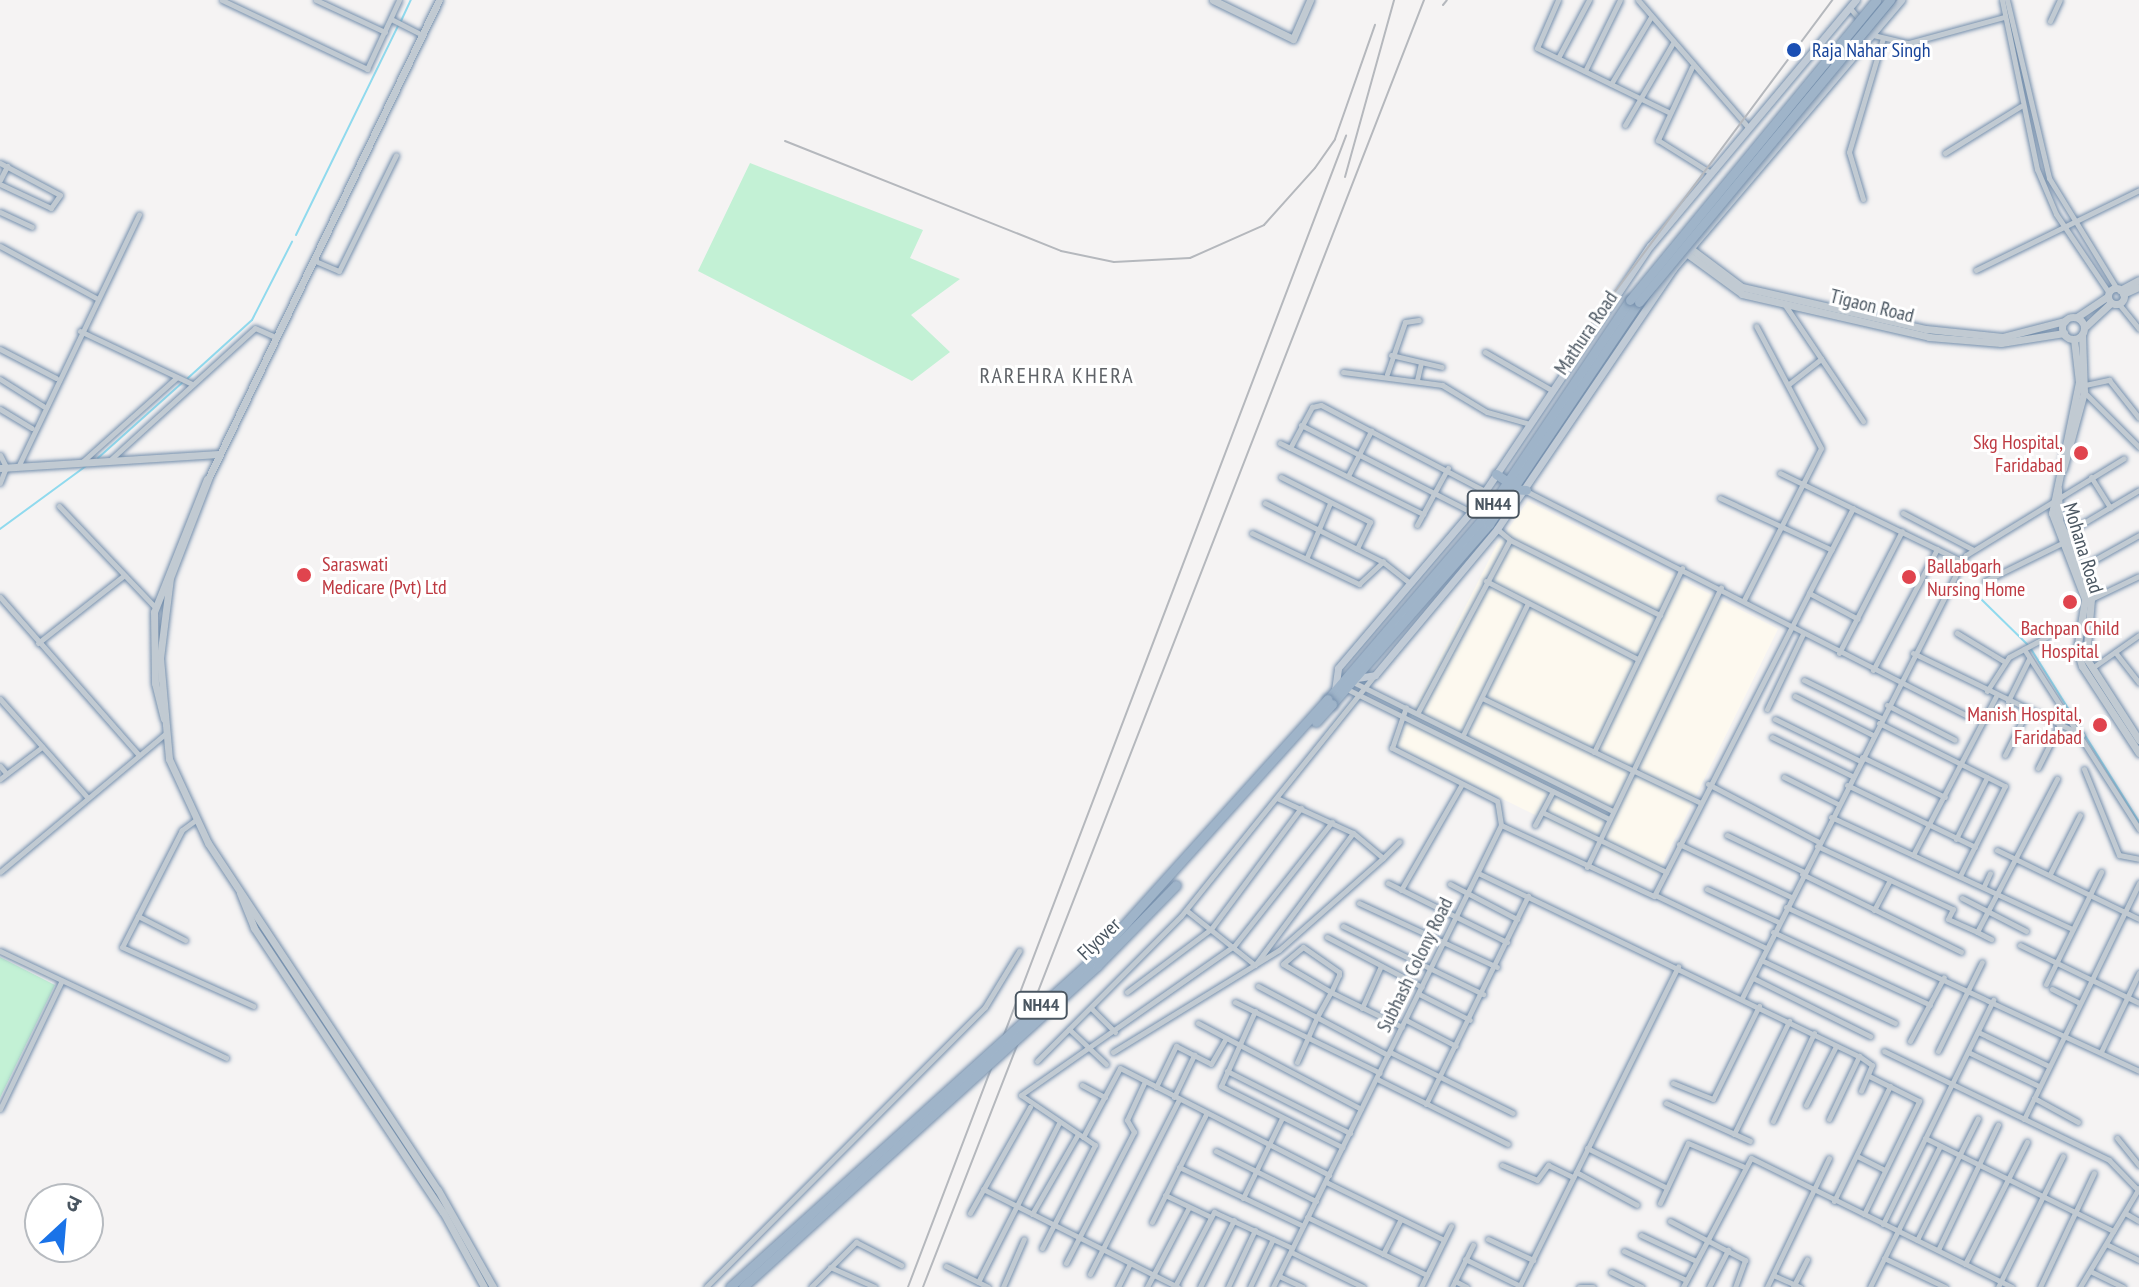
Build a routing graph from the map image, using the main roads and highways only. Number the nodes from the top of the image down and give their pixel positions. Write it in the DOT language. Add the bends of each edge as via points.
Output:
graph roads {
  1 [pos="1856,0"];
  2 [pos="1876,0"];
  3 [pos="1890,0"];
  4 [pos="1901,0"];
  5 [pos="1635,301"];
  6 [pos="1496,474"];
  7 [pos="1510,485"];
  8 [pos="1526,490"];
  9 [pos="1482,540"];
  10 [pos="1352,683"];
  11 [pos="1331,698"];
  12 [pos="730,1287"];
  13 [pos="743,1287"];
  1 -- 6 [label="main road" via="1650,246"];
  2 -- 5 [label="highway, Mathura Road / NH44, bridge"];
  3 -- 5 [label="highway, Mathura Road / NH44, bridge"];
  4 -- 8 [label="main road" via="1688,251"];
  5 -- 7 [label="highway, Mathura Road / NH44"];
  6 -- 7 [label="highway"];
  6 -- 11 [label="main road" via="1471,512 1338,668"];
  7 -- 8 [label="highway"];
  7 -- 9 [label="highway, Mathura Road / NH44"];
  7 -- 11 [label="highway, Mathura Road / NH44"];
  8 -- 9 [label="main road"];
  9 -- 10 [label="highway, Mathura Road / NH44"];
  9 -- 10 [label="main road" via="1375,675"];
  10 -- 11 [label="highway, Flyover / NH44"];
  11 -- 12 [label="highway, Flyover / NH44, bridge" via="1098,954"];
  11 -- 13 [label="highway, Flyover / NH44, bridge" via="1147,917"];
}
